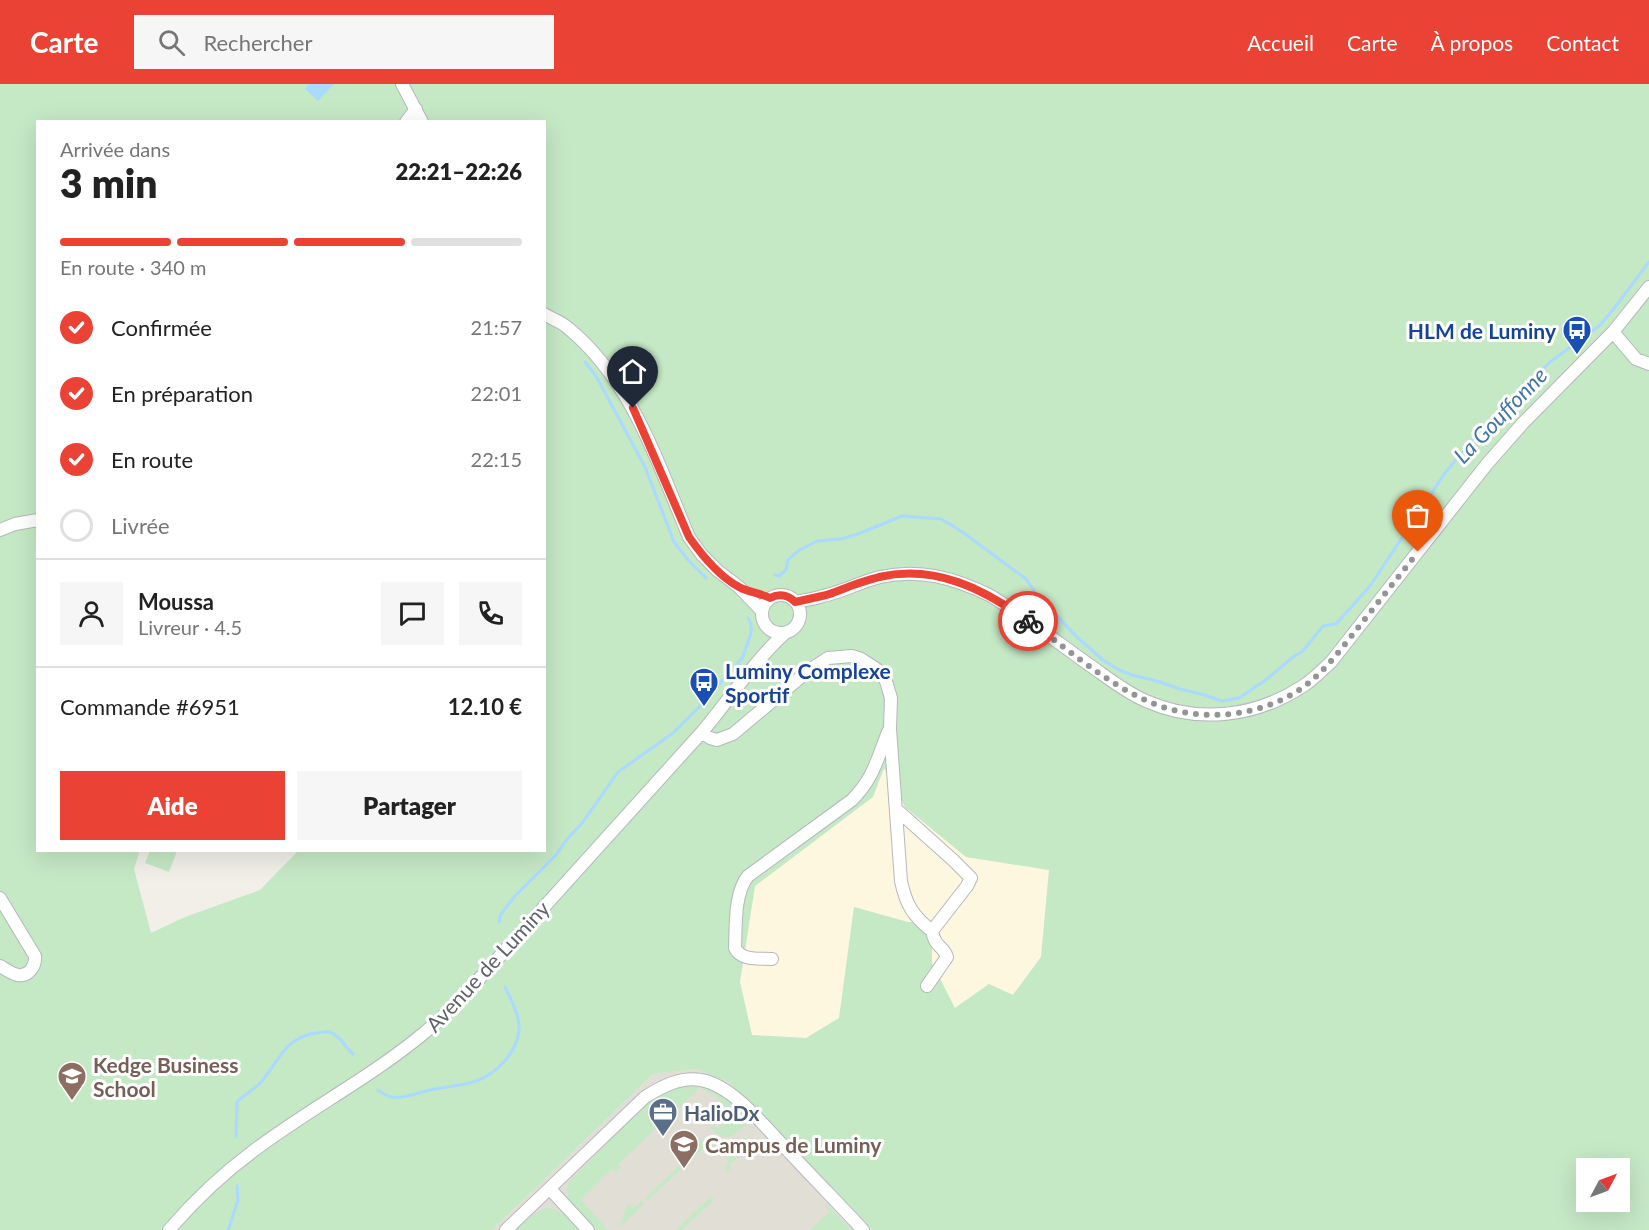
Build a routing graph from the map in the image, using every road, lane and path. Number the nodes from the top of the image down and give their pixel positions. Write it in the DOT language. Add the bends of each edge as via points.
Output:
graph roads {
  1 [pos="402,84"];
  2 [pos="416,109"];
  3 [pos="408,120"];
  4 [pos="421,120"];
  5 [pos="1649,287"];
  6 [pos="546,315"];
  7 [pos="1613,332"];
  8 [pos="1649,364"];
  9 [pos="36,520"];
  10 [pos="0,530"];
  11 [pos="739,587"];
  12 [pos="824,596"];
  13 [pos="770,598"];
  14 [pos="795,602"];
  15 [pos="762,610"];
  16 [pos="800,615"];
  17 [pos="768,628"];
  18 [pos="785,633"];
  19 [pos="762,655"];
  20 [pos="890,729"];
  21 [pos="702,732"];
  22 [pos="896,809"];
  23 [pos="0,898"];
  24 [pos="932,931"];
  25 [pos="772,959"];
  26 [pos="0,966"];
  27 [pos="927,986"];
  28 [pos="550,1189"];
  29 [pos="169,1230"];
  30 [pos="506,1230"];
  31 [pos="588,1230"];
  32 [pos="863,1230"];
  1 -- 2 [label="street"];
  2 -- 3 [label="street"];
  2 -- 4 [label="street"];
  5 -- 7 [label="street"];
  6 -- 11 [label="street" via="582,340 609,372 633,408 689,537 718,571"];
  7 -- 8 [label="street" via="1636,359"];
  7 -- 12 [label="street" via="1487,464 1331,662 1306,685 1246,712 1197,714 1146,701 991,596 938,576 888,576"];
  9 -- 10 [label="street"];
  11 -- 13 [label="street"];
  11 -- 15 [label="street"];
  12 -- 14 [label="street"];
  12 -- 16 [label="street"];
  13 -- 14 [label="street" via="784,595"];
  13 -- 15 [label="street"];
  14 -- 16 [label="street"];
  15 -- 17 [label="street" via="762,620"];
  16 -- 18 [label="street" via="796,625"];
  17 -- 18 [label="street"];
  17 -- 19 [label="street, Avenue de Luminy"];
  18 -- 19 [label="street, Avenue de Luminy"];
  19 -- 21 [label="street, Avenue de Luminy"];
  20 -- 21 [label="street" via="891,698 885,678 861,659 840,656 818,664 726,738 717,740"];
  20 -- 22 [label="street"];
  20 -- 25 [label="street" via="863,789 744,882 736,921 736,952"];
  21 -- 29 [label="street, Avenue de Luminy" via="442,1017 394,1056 252,1152 206,1190"];
  22 -- 24 [label="street" via="904,896 910,910"];
  22 -- 24 [label="street" via="971,878"];
  23 -- 26 [label="street" via="36,960 32,969 22,975"];
  24 -- 27 [label="street" via="933,940 947,957"];
  28 -- 30 [label="street"];
  28 -- 31 [label="street"];
  28 -- 32 [label="street" via="645,1097 662,1086 700,1079 720,1086 746,1107"];
}
